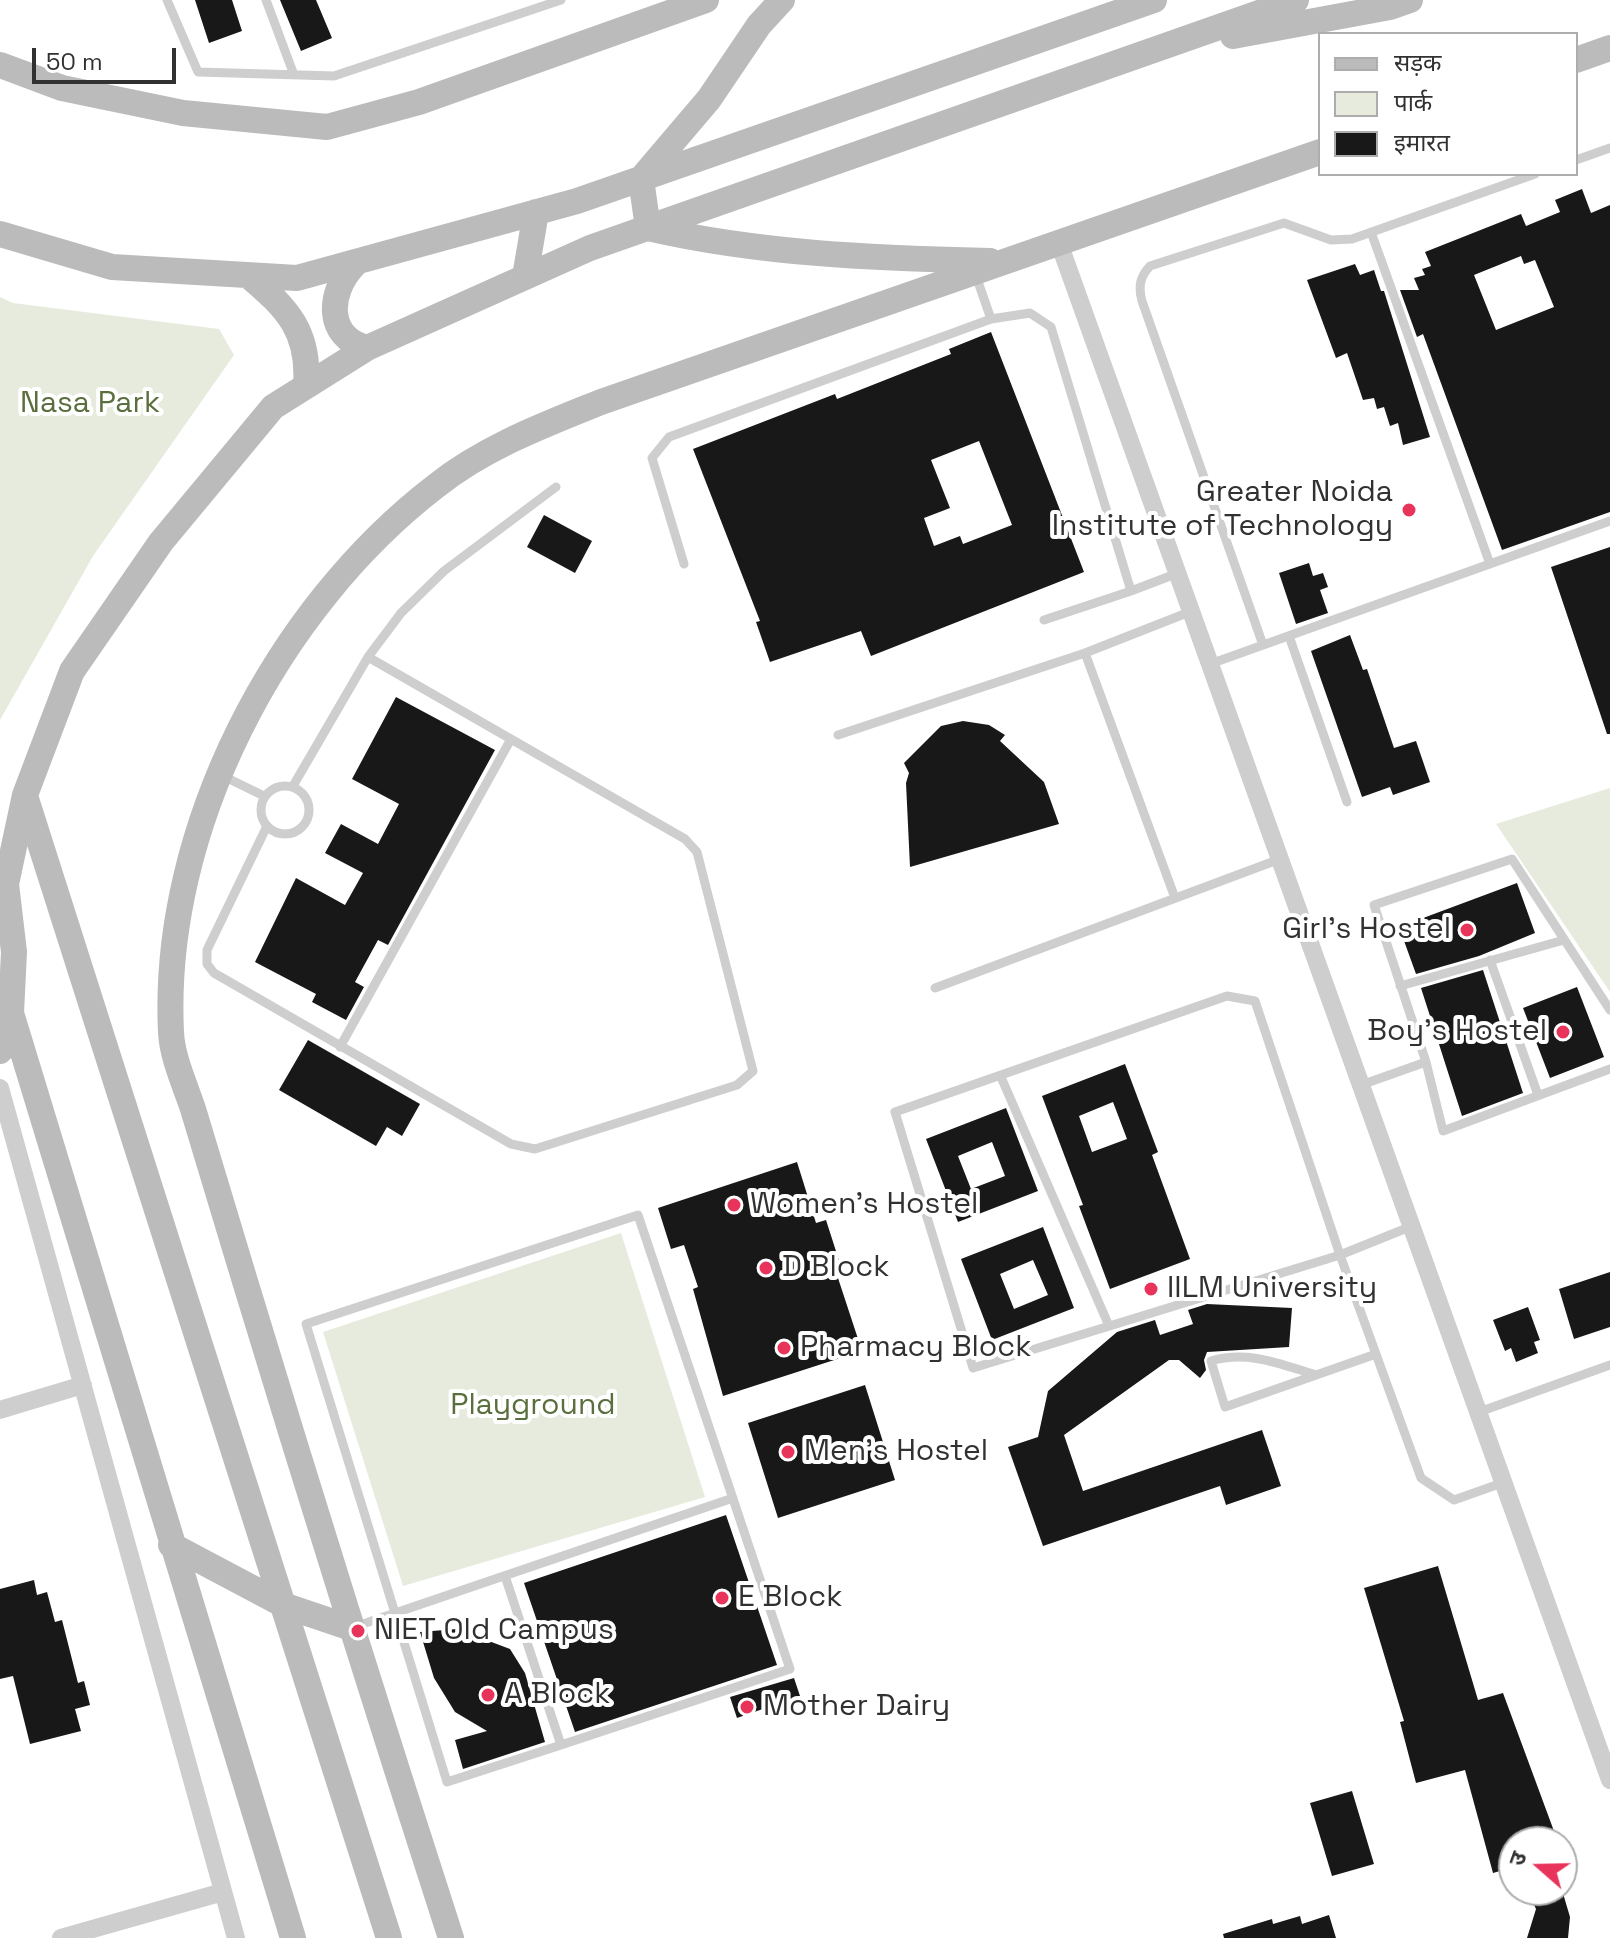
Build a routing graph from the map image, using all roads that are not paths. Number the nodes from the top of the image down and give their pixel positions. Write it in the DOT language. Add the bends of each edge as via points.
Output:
graph roads {
  1 [pos="167,0"];
  2 [pos="266,0"];
  3 [pos="561,0"];
  4 [pos="706,0"];
  5 [pos="782,0"];
  6 [pos="1296,0"];
  7 [pos="1410,0"];
  8 [pos="1145,2"];
  9 [pos="1610,48"];
  10 [pos="1149,52"];
  11 [pos="1578,59"];
  12 [pos="0,65"];
  13 [pos="294,75"];
  14 [pos="1610,148"];
  15 [pos="1318,153"];
  16 [pos="1578,159"];
  17 [pos="1529,176"];
  18 [pos="641,179"];
  19 [pos="536,212"];
  20 [pos="648,228"];
  21 [pos="1371,232"];
  22 [pos="0,234"];
  23 [pos="1059,243"];
  24 [pos="1006,262"];
  25 [pos="354,265"];
  26 [pos="975,272"];
  27 [pos="249,276"];
  28 [pos="525,277"];
  29 [pos="991,319"];
  30 [pos="367,348"];
  31 [pos="306,386"];
  32 [pos="556,487"];
  33 [pos="1610,521"];
  34 [pos="684,564"];
  35 [pos="1490,564"];
  36 [pos="1178,573"];
  37 [pos="1131,591"];
  38 [pos="1192,611"];
  39 [pos="1044,620"];
  40 [pos="1289,636"];
  41 [pos="1263,645"];
  42 [pos="1085,653"];
  43 [pos="368,657"];
  44 [pos="1210,664"];
  45 [pos="838,735"];
  46 [pos="511,739"];
  47 [pos="219,774"];
  48 [pos="293,786"];
  49 [pos="25,795"];
  50 [pos="264,796"];
  51 [pos="1347,802"];
  52 [pos="267,826"];
  53 [pos="1280,859"];
  54 [pos="1175,898"];
  55 [pos="1564,940"];
  56 [pos="1490,960"];
  57 [pos="1400,986"];
  58 [pos="935,988"];
  59 [pos="1610,1010"];
  60 [pos="11,1013"];
  61 [pos="340,1047"];
  62 [pos="0,1051"];
  63 [pos="1426,1062"];
  64 [pos="1610,1069"];
  65 [pos="1001,1077"];
  66 [pos="1361,1085"];
  67 [pos="0,1088"];
  68 [pos="1538,1095"];
  69 [pos="1412,1226"];
  70 [pos="1340,1255"];
  71 [pos="1109,1326"];
  72 [pos="1376,1354"];
  73 [pos="1610,1365"];
  74 [pos="1316,1375"];
  75 [pos="83,1385"];
  76 [pos="0,1410"];
  77 [pos="1479,1412"];
  78 [pos="1502,1483"];
  79 [pos="733,1498"];
  80 [pos="171,1545"];
  81 [pos="505,1576"];
  82 [pos="286,1606"];
  83 [pos="391,1611"];
  84 [pos="351,1628"];
  85 [pos="561,1745"];
  86 [pos="1610,1780"];
  87 [pos="223,1892"];
  88 [pos="61,1938"];
  89 [pos="236,1938"];
  90 [pos="293,1938"];
  91 [pos="389,1938"];
  92 [pos="451,1938"];
  1 -- 13 [label="lane" via="198,72"];
  2 -- 13 [label="lane"];
  3 -- 13 [label="lane" via="334,76"];
  4 -- 12 [label="street" via="419,102 327,127 183,113 62,88"];
  5 -- 18 [label="street"];
  6 -- 10 [label="street"];
  7 -- 10 [label="street"];
  8 -- 18 [label="street"];
  9 -- 11 [label="street"];
  10 -- 20 [label="street"];
  14 -- 16 [label="lane"];
  15 -- 23 [label="street"];
  17 -- 21 [label="lane"];
  18 -- 19 [label="street"];
  18 -- 20 [label="street"];
  19 -- 25 [label="street"];
  19 -- 28 [label="street"];
  20 -- 24 [label="street" via="709,242 835,256"];
  20 -- 28 [label="street"];
  21 -- 35 [label="lane"];
  21 -- 41 [label="lane" via="1340,241 1275,224 1150,266 1139,283"];
  22 -- 27 [label="street" via="112,267"];
  23 -- 24 [label="street"];
  23 -- 36 [label="street"];
  24 -- 26 [label="street"];
  25 -- 27 [label="street" via="297,278"];
  25 -- 30 [label="street" via="337,292 334,314 345,337"];
  26 -- 29 [label="lane"];
  26 -- 47 [label="street" via="533,429 439,482 335,578 281,658"];
  27 -- 31 [label="street" via="292,316 308,361"];
  28 -- 30 [label="street"];
  29 -- 34 [label="lane" via="669,437 652,458"];
  29 -- 37 [label="lane" via="1030,313 1051,327"];
  30 -- 31 [label="street"];
  31 -- 49 [label="street" via="273,407 161,542 72,671"];
  32 -- 43 [label="lane" via="444,571 401,613"];
  33 -- 35 [label="lane"];
  35 -- 40 [label="lane"];
  36 -- 37 [label="lane"];
  36 -- 38 [label="street"];
  37 -- 39 [label="lane"];
  38 -- 42 [label="lane"];
  38 -- 44 [label="street"];
  40 -- 41 [label="lane"];
  40 -- 51 [label="lane"];
  41 -- 44 [label="lane"];
  42 -- 45 [label="lane"];
  42 -- 54 [label="lane"];
  43 -- 46 [label="lane"];
  43 -- 48 [label="lane"];
  44 -- 53 [label="street"];
  46 -- 61 [label="lane"];
  46 -- 61 [label="lane" via="685,839 697,852 753,1071 737,1085 524,1149"];
  47 -- 50 [label="lane"];
  47 -- 84 [label="street" via="187,866 171,1037"];
  48 -- 50 [label="lane" via="277,786"];
  48 -- 52 [label="lane" via="309,803 303,826 289,834"];
  49 -- 60 [label="street" via="6,884 14,952"];
  49 -- 82 [label="street"];
  50 -- 52 [label="lane" via="261,811"];
  52 -- 61 [label="lane" via="211,938 207,964 228,984"];
  53 -- 54 [label="lane"];
  53 -- 66 [label="street"];
  54 -- 58 [label="lane"];
  55 -- 56 [label="lane"];
  55 -- 57 [label="lane" via="1512,859 1374,905"];
  55 -- 59 [label="lane"];
  56 -- 57 [label="lane"];
  56 -- 68 [label="lane"];
  57 -- 63 [label="lane"];
  60 -- 62 [label="street"];
  60 -- 80 [label="street"];
  63 -- 66 [label="lane"];
  63 -- 68 [label="lane" via="1443,1131"];
  64 -- 68 [label="lane"];
  65 -- 70 [label="lane" via="1227,996 1255,1001"];
  65 -- 71 [label="lane"];
  65 -- 71 [label="lane" via="895,1112 973,1368"];
  66 -- 69 [label="street"];
  67 -- 75 [label="street"];
  69 -- 70 [label="lane"];
  69 -- 77 [label="street"];
  70 -- 71 [label="lane"];
  70 -- 72 [label="lane"];
  72 -- 74 [label="lane"];
  72 -- 78 [label="lane" via="1421,1478 1454,1500"];
  73 -- 77 [label="lane"];
  74 -- 74 [label="lane" via="1225,1407 1211,1361 1252,1356"];
  75 -- 76 [label="street"];
  75 -- 87 [label="street"];
  77 -- 78 [label="street"];
  78 -- 86 [label="street"];
  79 -- 81 [label="lane"];
  79 -- 83 [label="lane" via="638,1215 321,1319 306,1324"];
  79 -- 85 [label="lane" via="790,1669"];
  80 -- 82 [label="street"];
  80 -- 90 [label="street"];
  81 -- 83 [label="lane"];
  81 -- 85 [label="lane"];
  82 -- 84 [label="street"];
  82 -- 91 [label="street"];
  83 -- 84 [label="lane"];
  83 -- 85 [label="lane" via="447,1782"];
  84 -- 92 [label="street"];
  87 -- 88 [label="street"];
  87 -- 89 [label="street"];
}
